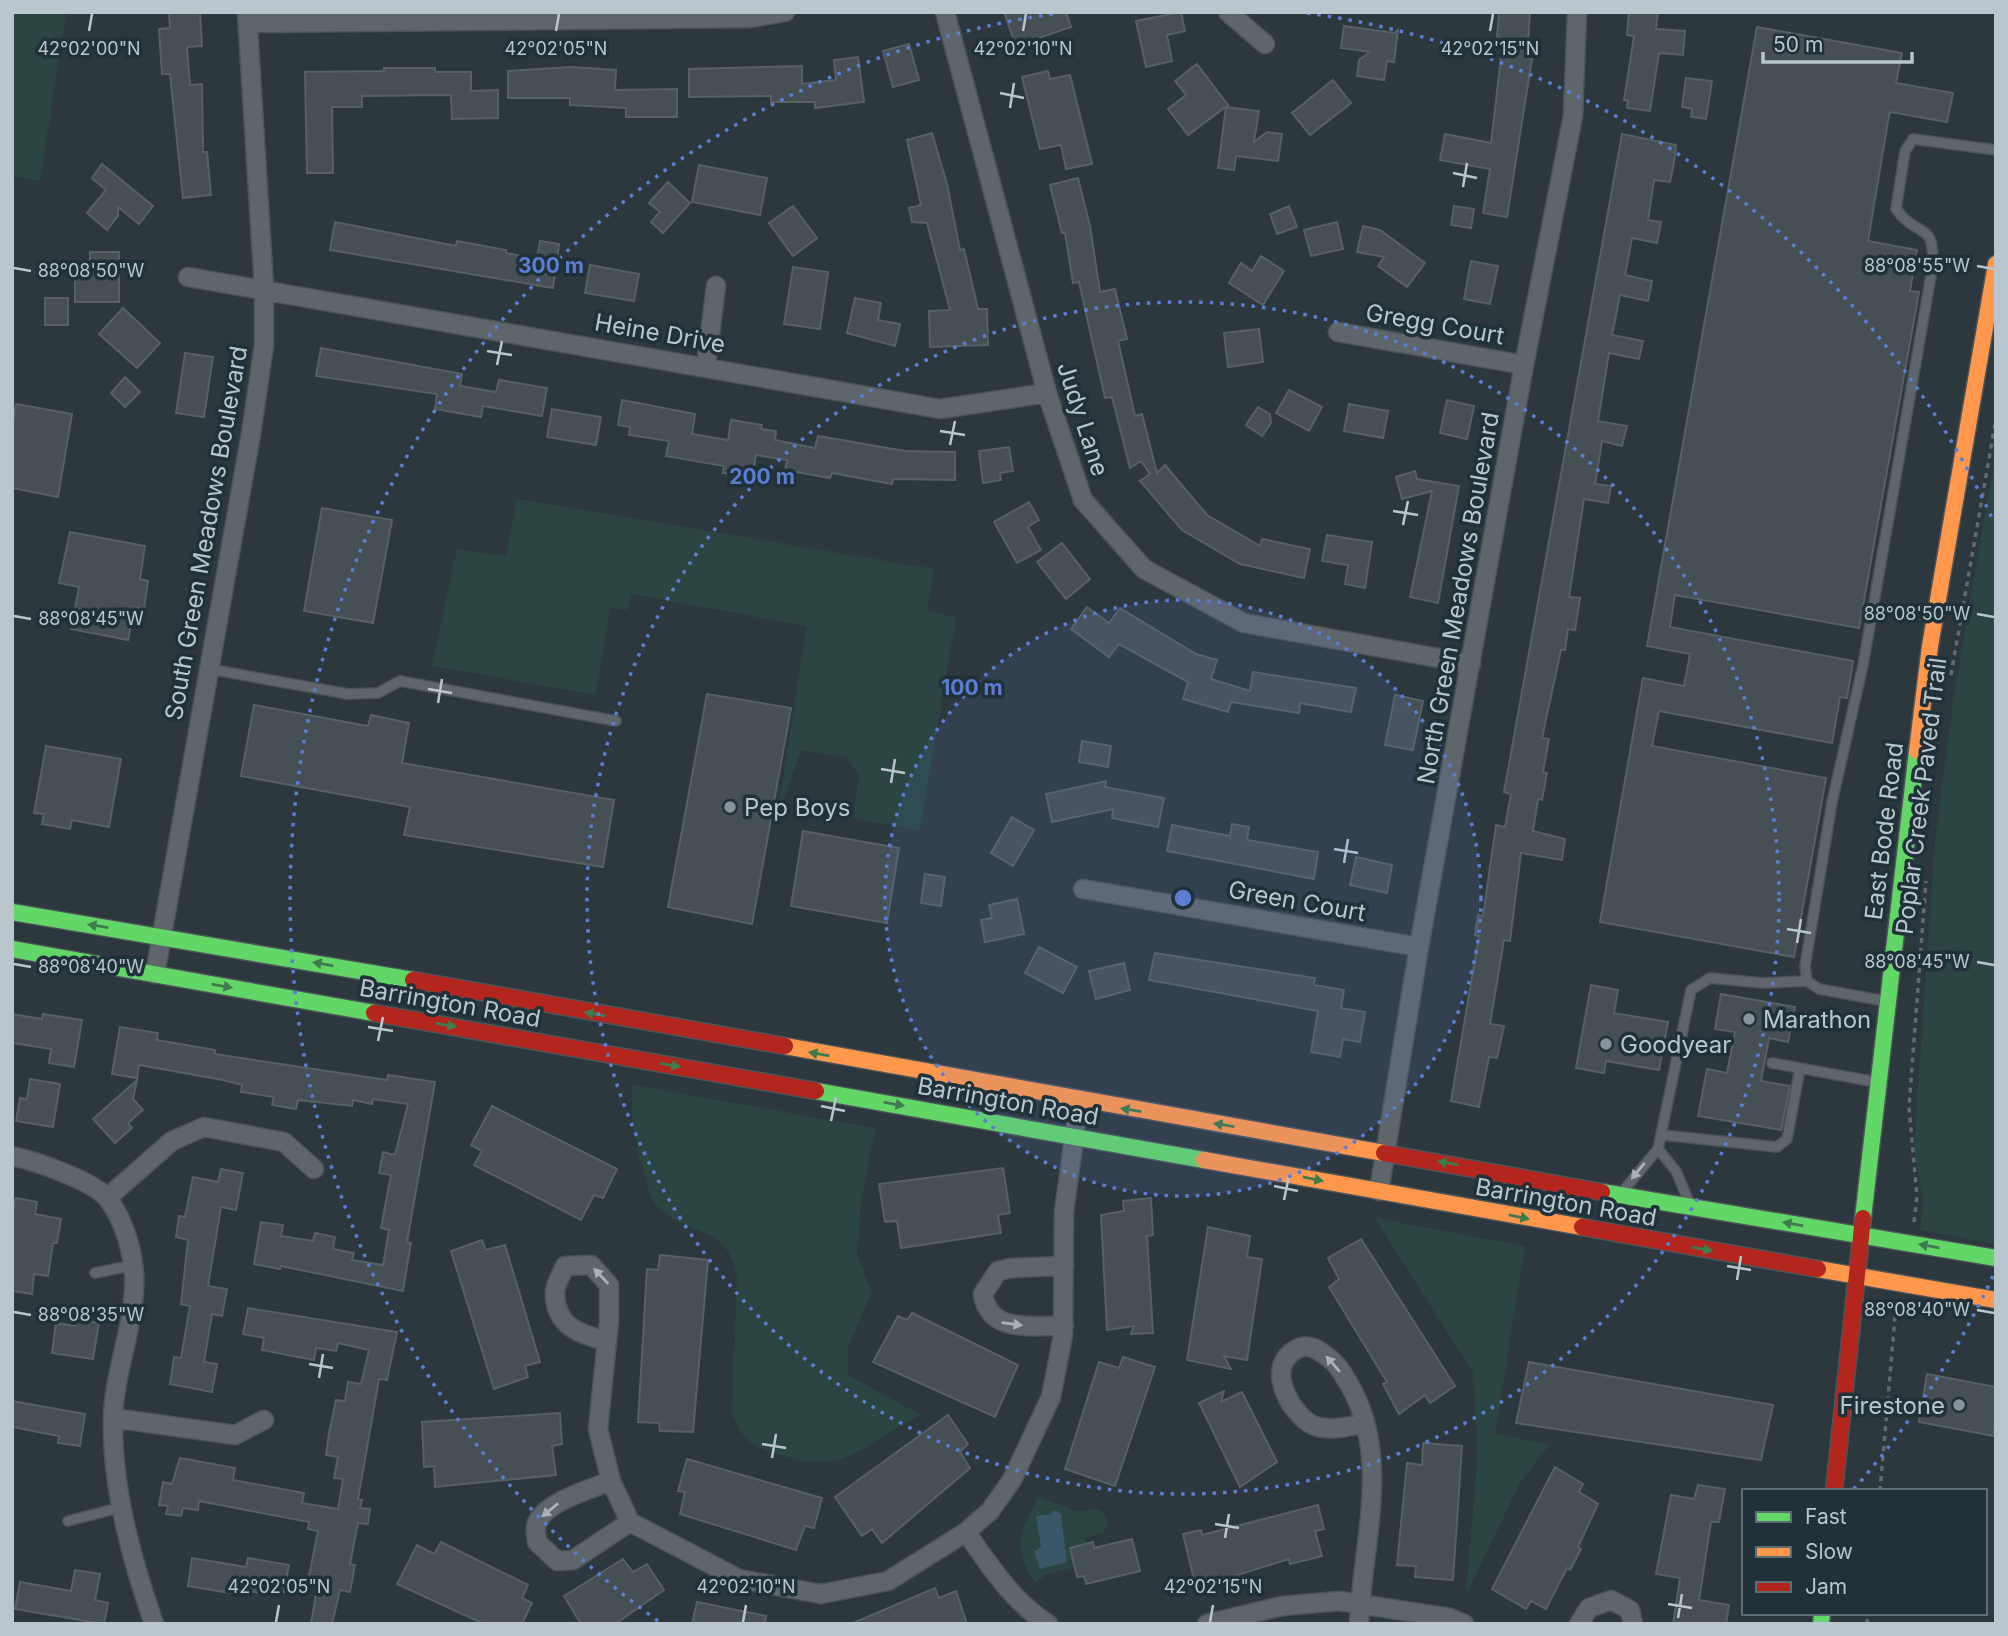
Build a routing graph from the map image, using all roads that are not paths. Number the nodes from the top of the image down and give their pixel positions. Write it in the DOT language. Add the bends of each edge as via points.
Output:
graph roads {
  1 [pos="785,12"];
  2 [pos="945,12"];
  3 [pos="1228,12"];
  4 [pos="1577,12"];
  5 [pos="248,18"];
  6 [pos="1265,44"];
  7 [pos="1996,150"];
  8 [pos="1996,264"];
  9 [pos="188,277"];
  10 [pos="716,286"];
  11 [pos="264,288"];
  12 [pos="1338,332"];
  13 [pos="1524,365"];
  14 [pos="706,366"];
  15 [pos="1047,393"];
  16 [pos="1471,664"];
  17 [pos="209,669"];
  18 [pos="616,721"];
  19 [pos="1083,889"];
  20 [pos="12,912"];
  21 [pos="162,937"];
  22 [pos="1419,947"];
  23 [pos="12,949"];
  24 [pos="155,974"];
  25 [pos="1807,981"];
  26 [pos="1887,1002"];
  27 [pos="1772,1063"];
  28 [pos="1800,1068"];
  29 [pos="1877,1083"];
  30 [pos="1079,1101"];
  31 [pos="1073,1135"];
  32 [pos="1662,1135"];
  33 [pos="1658,1149"];
  34 [pos="1386,1152"];
  35 [pos="12,1156"];
  36 [pos="314,1169"];
  37 [pos="1379,1191"];
  38 [pos="1620,1195"];
  39 [pos="107,1198"];
  40 [pos="1690,1206"];
  41 [pos="1861,1235"];
  42 [pos="1996,1258"];
  43 [pos="134,1265"];
  44 [pos="1064,1266"];
  45 [pos="94,1273"];
  46 [pos="1856,1275"];
  47 [pos="1996,1300"];
  48 [pos="1064,1325"];
  49 [pos="607,1341"];
  50 [pos="113,1418"];
  51 [pos="264,1420"];
  52 [pos="1365,1423"];
  53 [pos="611,1481"];
  54 [pos="1834,1489"];
  55 [pos="122,1507"];
  56 [pos="68,1521"];
  57 [pos="630,1522"];
  58 [pos="965,1532"];
  59 [pos="1360,1602"];
  60 [pos="1418,1618"];
  61 [pos="154,1624"];
  62 [pos="1048,1624"];
  63 [pos="1207,1624"];
  64 [pos="1359,1624"];
  65 [pos="1464,1624"];
  66 [pos="1579,1624"];
  67 [pos="1633,1624"];
  1 -- 5 [label="street" via="750,18"];
  2 -- 15 [label="street, Judy Lane"];
  3 -- 6 [label="street"];
  4 -- 13 [label="street, North Green Meadows Boulevard" via="1573,116"];
  5 -- 11 [label="street, South Green Meadows Boulevard"];
  7 -- 25 [label="lane" via="1913,139 1905,151 1896,209 1905,221 1927,231 1934,244 1933,270 1863,665 1832,802 1805,966"];
  8 -- 26 [label="main road, East Bode Road" via="1930,646"];
  9 -- 11 [label="street, Heine Drive"];
  10 -- 14 [label="street"];
  11 -- 14 [label="street, Heine Drive"];
  11 -- 17 [label="street, South Green Meadows Boulevard" via="260,378"];
  12 -- 13 [label="street, Gregg Court"];
  13 -- 16 [label="street, North Green Meadows Boulevard"];
  14 -- 15 [label="street, Heine Drive" via="940,410"];
  15 -- 16 [label="street, Judy Lane" via="1083,500 1144,569 1244,623"];
  16 -- 22 [label="street, North Green Meadows Boulevard"];
  17 -- 18 [label="lane" via="348,694 378,693 400,681"];
  17 -- 21 [label="street, South Green Meadows Boulevard"];
  19 -- 22 [label="street, Green Court"];
  21 -- 20 [label="main road, Barrington Road, one-way"];
  21 -- 24 [label="street, South Green Meadows Boulevard"];
  30 -- 21 [label="main road, Barrington Road, one-way"];
  22 -- 34 [label="street, North Green Meadows Boulevard"];
  23 -- 24 [label="main road, Barrington Road"];
  24 -- 31 [label="main road, Barrington Road, one-way"];
  25 -- 26 [label="lane" via="1819,989"];
  25 -- 32 [label="lane" via="1710,978 1691,990"];
  26 -- 29 [label="main road, East Bode Road"];
  27 -- 28 [label="lane"];
  28 -- 29 [label="lane"];
  28 -- 32 [label="lane" via="1787,1139 1777,1147"];
  29 -- 41 [label="main road, East Bode Road"];
  30 -- 31 [label="street"];
  34 -- 30 [label="main road, Barrington Road, one-way"];
  31 -- 37 [label="main road, Barrington Road, one-way"];
  31 -- 44 [label="street" via="1064,1212"];
  32 -- 33 [label="lane"];
  33 -- 38 [label="lane, one-way"];
  33 -- 40 [label="lane" via="1676,1171"];
  34 -- 37 [label="street, North Green Meadows Boulevard"];
  38 -- 34 [label="main road, Barrington Road, one-way"];
  35 -- 39 [label="street" via="50,1165"];
  36 -- 39 [label="street" via="284,1142 204,1127 172,1141"];
  37 -- 46 [label="main road, Barrington Road, one-way"];
  38 -- 40 [label="main road, Barrington Road"];
  39 -- 43 [label="street"];
  41 -- 40 [label="main road, Barrington Road, one-way"];
  42 -- 41 [label="main road, Barrington Road, one-way"];
  41 -- 46 [label="main road, East Bode Road"];
  43 -- 45 [label="lane"];
  43 -- 50 [label="street" via="134,1291"];
  44 -- 48 [label="street"];
  44 -- 48 [label="street, one-way" via="998,1271 983,1294 985,1307 1008,1325"];
  46 -- 47 [label="main road, Barrington Road"];
  46 -- 54 [label="main road, East Bode Road"];
  48 -- 58 [label="street" via="1051,1397 1031,1441 990,1511"];
  49 -- 53 [label="street" via="598,1429"];
  50 -- 51 [label="street" via="236,1435"];
  50 -- 55 [label="street"];
  52 -- 52 [label="street, one-way" via="1359,1401 1335,1363 1311,1346 1299,1347 1287,1356 1281,1365 1282,1387 1304,1419 1316,1427 1334,1429"];
  52 -- 59 [label="street" via="1373,1455"];
  53 -- 57 [label="street"];
  53 -- 57 [label="street, one-way" via="543,1513 536,1525 537,1542 556,1561 573,1560"];
  55 -- 56 [label="lane"];
  55 -- 61 [label="street"];
  57 -- 58 [label="street" via="739,1579 821,1594 888,1581"];
  58 -- 62 [label="street" via="1006,1587"];
  59 -- 60 [label="street"];
  59 -- 63 [label="street" via="1282,1606"];
  59 -- 64 [label="street"];
  60 -- 65 [label="street"];
  66 -- 67 [label="street" via="1589,1608 1611,1600 1630,1610"];
}
